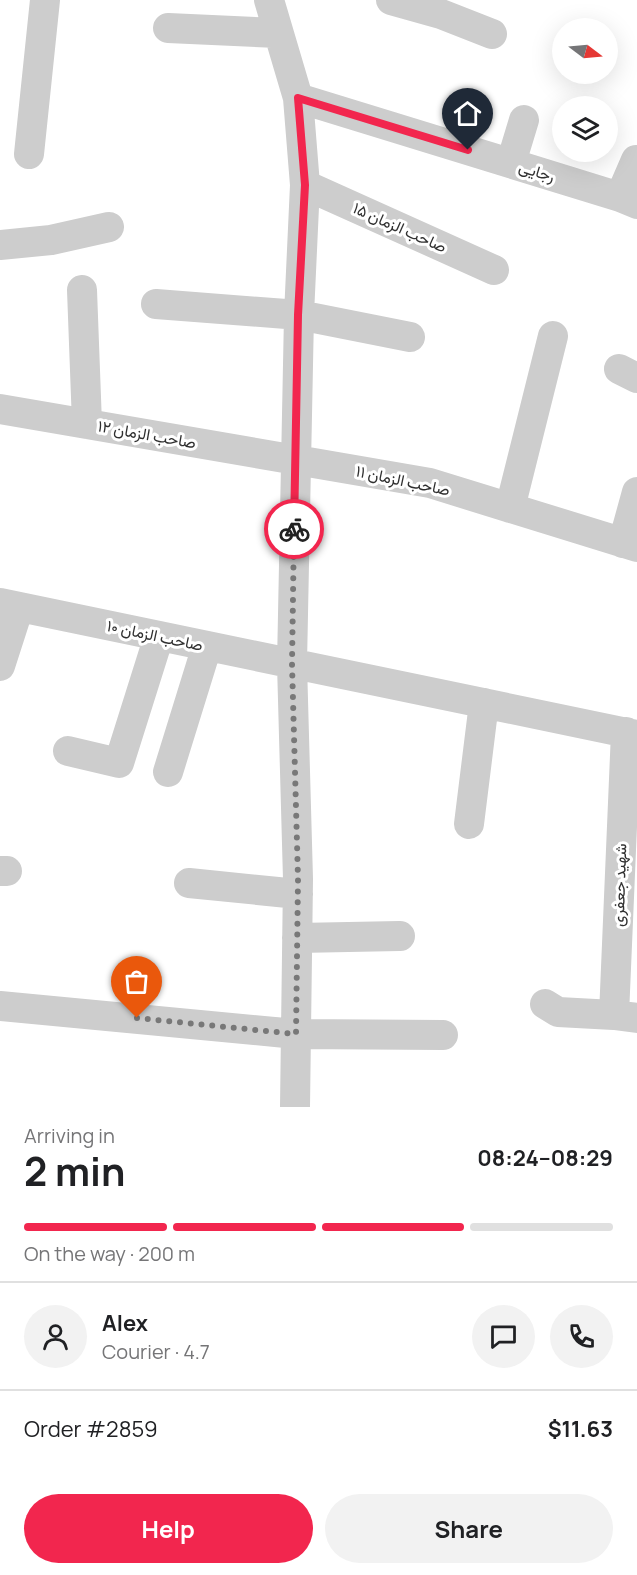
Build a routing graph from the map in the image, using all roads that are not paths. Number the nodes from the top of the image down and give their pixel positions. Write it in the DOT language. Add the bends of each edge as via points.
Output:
graph roads {
  1 [pos="45,0"];
  2 [pos="268,0"];
  3 [pos="391,0"];
  4 [pos="168,28"];
  5 [pos="278,33"];
  6 [pos="492,34"];
  7 [pos="298,98"];
  8 [pos="524,120"];
  9 [pos="29,154"];
  10 [pos="636,160"];
  11 [pos="511,163"];
  12 [pos="305,185"];
  13 [pos="629,201"];
  14 [pos="109,227"];
  15 [pos="0,245"];
  16 [pos="494,270"];
  17 [pos="82,290"];
  18 [pos="156,304"];
  19 [pos="298,315"];
  20 [pos="554,336"];
  21 [pos="410,337"];
  22 [pos="0,409"];
  23 [pos="87,424"];
  24 [pos="294,460"];
  25 [pos="637,492"];
  26 [pos="510,508"];
  27 [pos="630,545"];
  28 [pos="10,605"];
  29 [pos="159,636"];
  30 [pos="207,646"];
  31 [pos="292,664"];
  32 [pos="0,666"];
  33 [pos="484,703"];
  34 [pos="631,733"];
  35 [pos="68,751"];
  36 [pos="168,772"];
  37 [pos="469,824"];
  38 [pos="189,883"];
  39 [pos="298,894"];
  40 [pos="400,936"];
  41 [pos="297,938"];
  42 [pos="545,1004"];
  43 [pos="0,1006"];
  44 [pos="625,1017"];
  45 [pos="296,1034"];
  46 [pos="443,1035"];
  47 [pos="295,1107"];
  1 -- 9 [label="street"];
  2 -- 5 [label="street"];
  3 -- 6 [label="street"];
  4 -- 5 [label="street"];
  5 -- 7 [label="street"];
  7 -- 11 [label="street, رجایی"];
  7 -- 12 [label="street"];
  8 -- 11 [label="street"];
  10 -- 13 [label="street"];
  11 -- 13 [label="street, رجایی"];
  12 -- 16 [label="street, صاحب الزمان ۱۵"];
  12 -- 19 [label="street"];
  14 -- 15 [label="street" via="51,240"];
  17 -- 23 [label="street"];
  18 -- 19 [label="street"];
  19 -- 21 [label="street"];
  19 -- 24 [label="street"];
  20 -- 26 [label="street"];
  22 -- 23 [label="street, صاحب الزمان ۱۲"];
  23 -- 24 [label="street, صاحب الزمان ۱۲"];
  24 -- 26 [label="street, صاحب الزمان ۱۱" via="430,483"];
  24 -- 31 [label="street"];
  25 -- 27 [label="street"];
  26 -- 27 [label="street, صاحب الزمان ۱۱"];
  28 -- 29 [label="street, صاحب الزمان ۱۰"];
  28 -- 32 [label="street"];
  29 -- 30 [label="street, صاحب الزمان ۱۰"];
  29 -- 35 [label="street" via="119,763"];
  30 -- 31 [label="street, صاحب الزمان ۱۰"];
  30 -- 36 [label="street"];
  31 -- 33 [label="street, صاحب الزمان ۱۰"];
  31 -- 39 [label="street"];
  33 -- 34 [label="street, صاحب الزمان ۱۰"];
  33 -- 37 [label="street"];
  34 -- 44 [label="street, شهید جعفری"];
  38 -- 39 [label="street"];
  39 -- 41 [label="street"];
  40 -- 41 [label="street"];
  41 -- 45 [label="street"];
  42 -- 44 [label="street" via="558,1012"];
  43 -- 45 [label="street"];
  45 -- 46 [label="street"];
  45 -- 47 [label="street"];
}
